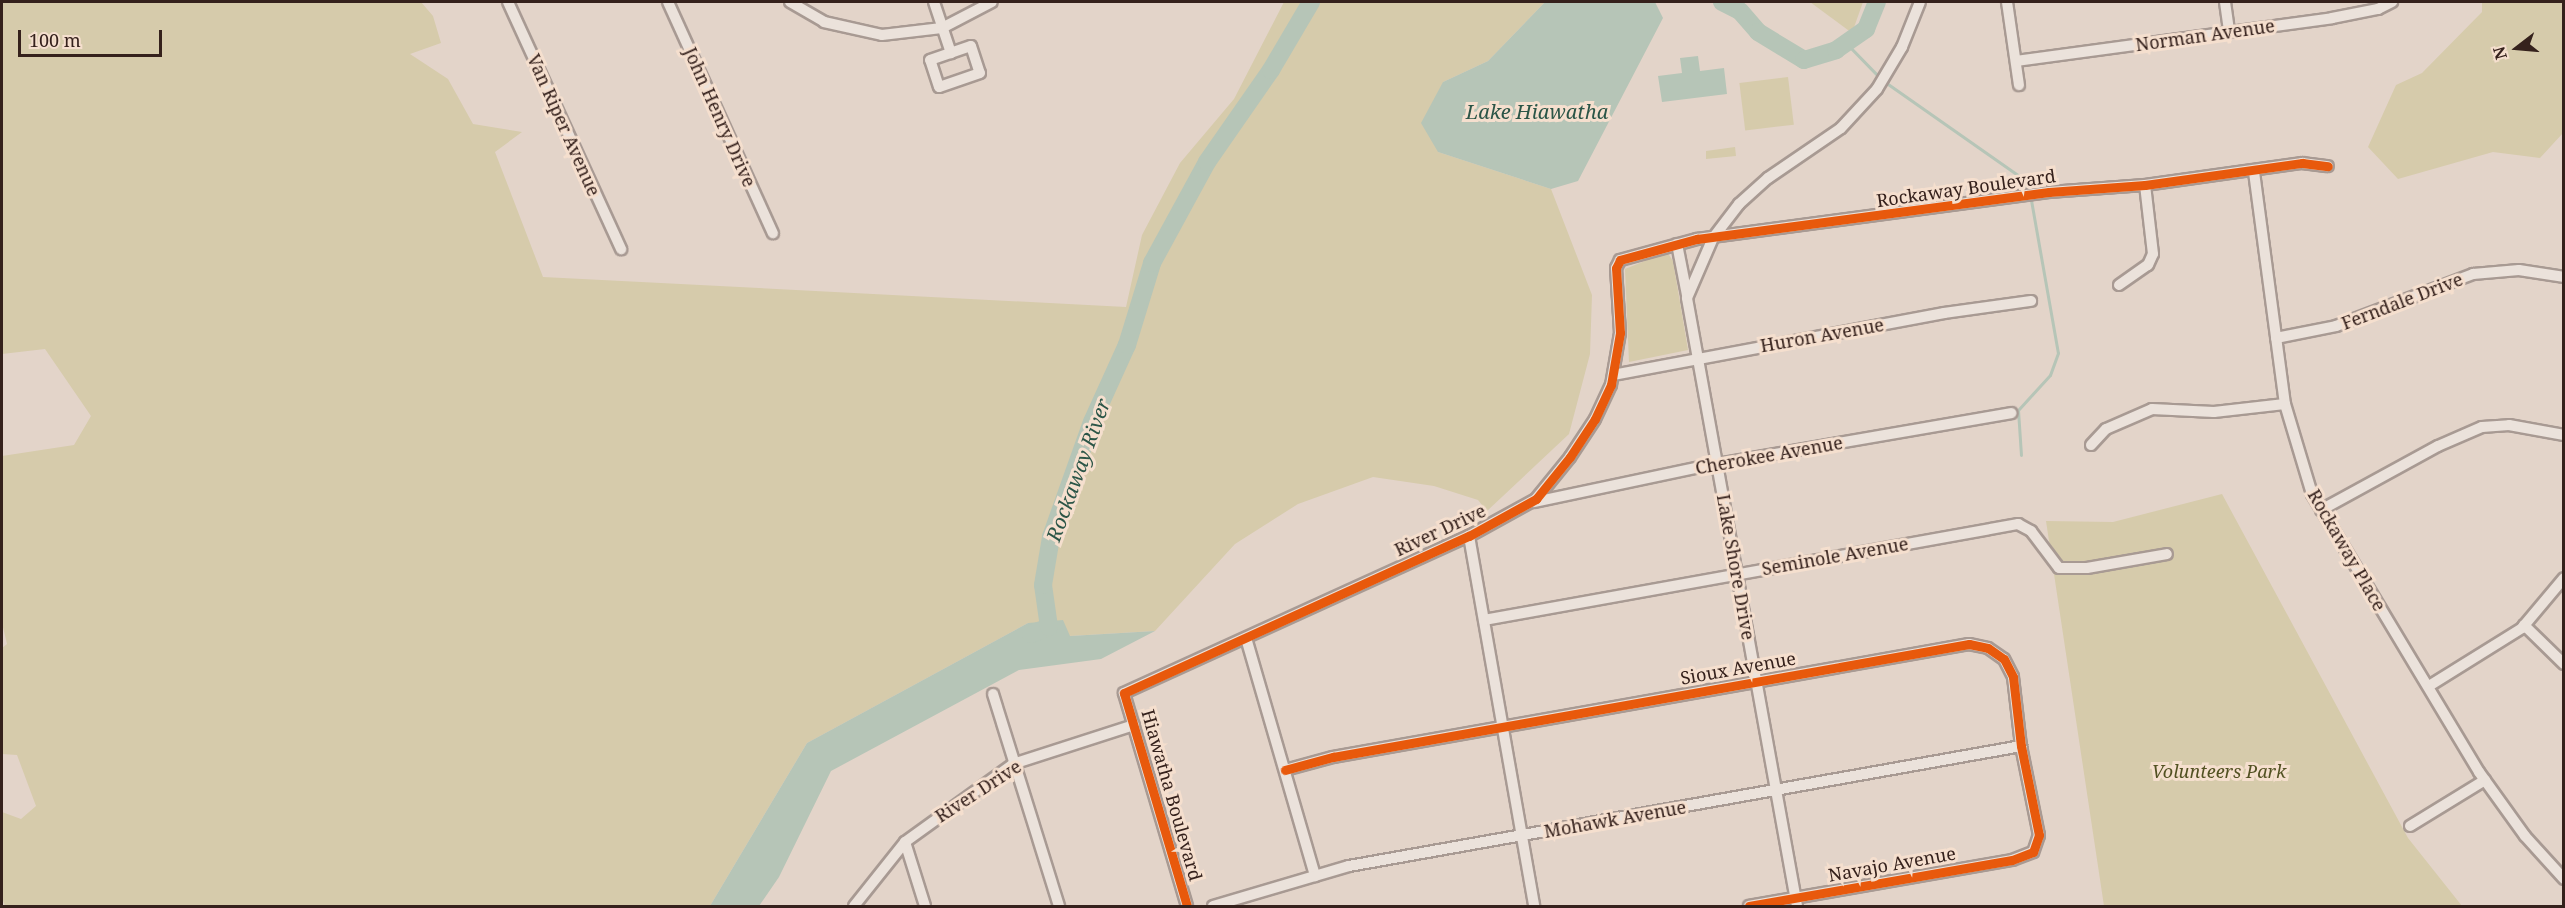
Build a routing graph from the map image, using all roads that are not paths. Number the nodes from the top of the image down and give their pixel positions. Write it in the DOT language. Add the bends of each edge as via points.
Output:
graph roads {
  1 [pos="508,2"];
  2 [pos="668,2"];
  3 [pos="790,2"];
  4 [pos="933,2"];
  5 [pos="992,2"];
  6 [pos="1920,2"];
  7 [pos="2007,2"];
  8 [pos="2225,2"];
  9 [pos="2392,2"];
  10 [pos="942,28"];
  11 [pos="2229,32"];
  12 [pos="951,53"];
  13 [pos="2016,61"];
  14 [pos="2019,85"];
  15 [pos="2328,166"];
  16 [pos="2254,172"];
  17 [pos="2145,185"];
  18 [pos="772,233"];
  19 [pos="1713,238"];
  20 [pos="1677,244"];
  21 [pos="621,249"];
  22 [pos="1616,268"];
  23 [pos="2564,277"];
  24 [pos="2119,285"];
  25 [pos="1688,298"];
  26 [pos="2031,301"];
  27 [pos="2276,338"];
  28 [pos="1696,358"];
  29 [pos="1613,375"];
  30 [pos="2285,404"];
  31 [pos="2011,413"];
  32 [pos="2564,435"];
  33 [pos="2091,445"];
  34 [pos="1718,464"];
  35 [pos="1528,503"];
  36 [pos="2321,510"];
  37 [pos="1469,536"];
  38 [pos="2167,554"];
  39 [pos="1737,573"];
  40 [pos="2564,578"];
  41 [pos="1484,620"];
  42 [pos="2524,625"];
  43 [pos="1246,638"];
  44 [pos="2564,664"];
  45 [pos="1756,682"];
  46 [pos="2429,686"];
  47 [pos="1124,693"];
  48 [pos="993,694"];
  49 [pos="1134,725"];
  50 [pos="1503,727"];
  51 [pos="2021,746"];
  52 [pos="1015,763"];
  53 [pos="1285,770"];
  54 [pos="2485,780"];
  55 [pos="1776,790"];
  56 [pos="2410,826"];
  57 [pos="1522,836"];
  58 [pos="905,842"];
  59 [pos="2037,848"];
  60 [pos="1315,876"];
  61 [pos="2564,879"];
  62 [pos="1796,902"];
  63 [pos="854,906"];
  64 [pos="925,906"];
  65 [pos="1059,906"];
  66 [pos="1187,906"];
  67 [pos="1213,906"];
  68 [pos="1534,906"];
  69 [pos="1749,906"];
  1 -- 21 [label="street, Van Riper Avenue"];
  2 -- 18 [label="street, John Henry Drive"];
  3 -- 10 [label="street" via="824,22 862,33 901,35"];
  4 -- 10 [label="street"];
  5 -- 10 [label="street"];
  6 -- 19 [label="street" via="1877,89 1841,128 1753,190"];
  7 -- 13 [label="street"];
  8 -- 11 [label="street"];
  9 -- 11 [label="street, Norman Avenue" via="2378,9 2332,18"];
  10 -- 12 [label="street"];
  11 -- 13 [label="street, Norman Avenue"];
  12 -- 12 [label="street" via="930,60 939,87 980,73 971,46"];
  13 -- 14 [label="street"];
  15 -- 16 [label="street, Rockaway Boulevard" via="2302,163"];
  16 -- 17 [label="street, Rockaway Boulevard"];
  16 -- 27 [label="street, Rockaway Place"];
  17 -- 19 [label="street, Rockaway Boulevard" via="2049,192"];
  17 -- 24 [label="street" via="2153,254 2148,266"];
  19 -- 20 [label="street, Rockaway Boulevard"];
  19 -- 25 [label="street"];
  20 -- 22 [label="street, Rockaway Boulevard" via="1626,256"];
  20 -- 25 [label="street, Lake Shore Drive"];
  22 -- 29 [label="street, River Drive" via="1620,333"];
  23 -- 27 [label="street, Ferndale Drive" via="2519,270 2473,274 2336,326"];
  25 -- 28 [label="street, Lake Shore Drive"];
  26 -- 28 [label="street, Huron Avenue"];
  27 -- 30 [label="street, Rockaway Place"];
  28 -- 29 [label="street, Huron Avenue"];
  28 -- 34 [label="street, Lake Shore Drive"];
  29 -- 35 [label="street, River Drive" via="1599,411 1570,457"];
  30 -- 33 [label="street" via="2214,412 2152,409 2106,429"];
  30 -- 36 [label="street, Rockaway Place" via="2304,473"];
  31 -- 34 [label="street, Cherokee Avenue"];
  32 -- 36 [label="street" via="2509,424 2482,427 2438,446"];
  34 -- 35 [label="street, Cherokee Avenue"];
  34 -- 39 [label="street, Lake Shore Drive"];
  35 -- 37 [label="street, River Drive"];
  36 -- 46 [label="street, Rockaway Place"];
  37 -- 41 [label="street"];
  37 -- 43 [label="street, River Drive"];
  38 -- 39 [label="street, Seminole Avenue" via="2087,568 2060,568 2031,531 2018,524"];
  39 -- 41 [label="street, Seminole Avenue"];
  39 -- 45 [label="street, Lake Shore Drive"];
  40 -- 42 [label="street"];
  41 -- 50 [label="street"];
  42 -- 44 [label="street"];
  42 -- 46 [label="street"];
  43 -- 47 [label="street, River Drive"];
  43 -- 53 [label="street"];
  45 -- 50 [label="street, Sioux Avenue"];
  45 -- 51 [label="street, Sioux Avenue" via="1968,644 1982,645 1999,655 2011,670"];
  45 -- 55 [label="street, Lake Shore Drive"];
  46 -- 54 [label="street, Rockaway Place"];
  47 -- 49 [label="street, Hiawatha Boulevard"];
  48 -- 52 [label="street"];
  49 -- 52 [label="street, River Drive"];
  49 -- 66 [label="street, Hiawatha Boulevard"];
  50 -- 53 [label="street, Sioux Avenue" via="1333,757"];
  50 -- 57 [label="street"];
  51 -- 55 [label="street, Mohawk Avenue"];
  51 -- 59 [label="street, Sioux Avenue" via="2039,835"];
  52 -- 58 [label="street, River Drive"];
  52 -- 65 [label="street"];
  53 -- 60 [label="street"];
  54 -- 56 [label="street"];
  54 -- 61 [label="street, Rockaway Place" via="2525,836"];
  55 -- 57 [label="street, Mohawk Avenue"];
  55 -- 62 [label="street, Lake Shore Drive"];
  57 -- 60 [label="street, Mohawk Avenue" via="1349,866"];
  57 -- 68 [label="street"];
  58 -- 63 [label="street, River Drive"];
  58 -- 64 [label="street"];
  59 -- 62 [label="street, Navajo Avenue" via="2012,860"];
  60 -- 67 [label="street, Mohawk Avenue"];
  62 -- 69 [label="street, Navajo Avenue"];
}
